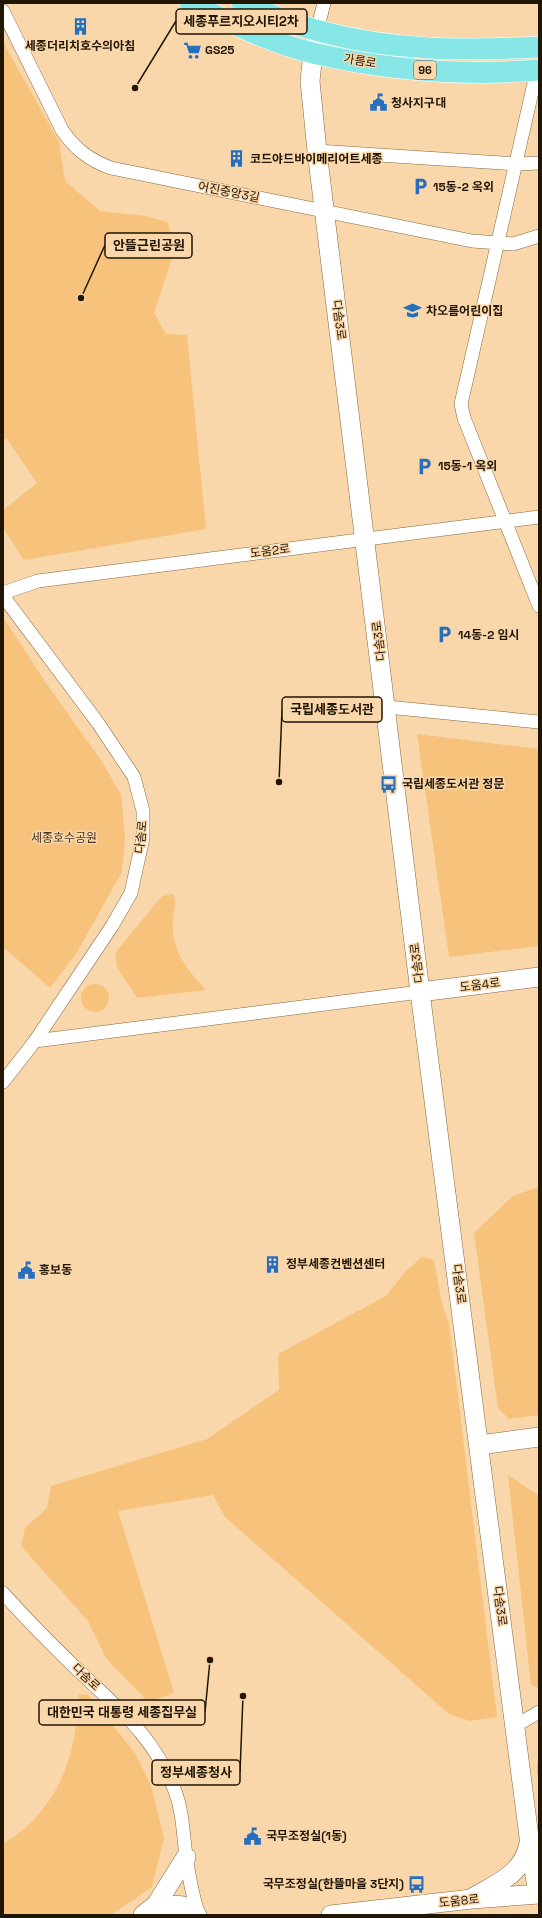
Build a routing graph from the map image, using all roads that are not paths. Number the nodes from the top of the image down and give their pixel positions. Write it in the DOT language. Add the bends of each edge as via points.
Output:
graph roads {
  1 [pos="190,3"];
  2 [pos="242,3"];
  3 [pos="324,3"];
  4 [pos="3,11"];
  5 [pos="317,31"];
  6 [pos="539,47"];
  7 [pos="313,53"];
  8 [pos="538,70"];
  9 [pos="317,151"];
  10 [pos="539,163"];
  11 [pos="517,164"];
  12 [pos="325,211"];
  13 [pos="539,236"];
  14 [pos="498,244"];
  15 [pos="539,517"];
  16 [pos="506,521"];
  17 [pos="366,539"];
  18 [pos="3,595"];
  19 [pos="539,606"];
  20 [pos="387,707"];
  21 [pos="539,722"];
  22 [pos="539,977"];
  23 [pos="420,992"];
  24 [pos="35,1040"];
  25 [pos="3,1082"];
  26 [pos="539,1437"];
  27 [pos="480,1445"];
  28 [pos="3,1594"];
  29 [pos="539,1712"];
  30 [pos="515,1726"];
  31 [pos="529,1838"];
  32 [pos="186,1857"];
  33 [pos="539,1894"];
  34 [pos="472,1899"];
  35 [pos="151,1913"];
  36 [pos="198,1915"];
  37 [pos="331,1915"];
  1 -- 7 [label="main road, 가름로 / 96" via="271,39"];
  2 -- 5 [label="main road, 가름로 / 96"];
  3 -- 5 [label="street"];
  4 -- 12 [label="street, 어진중앙3길" via="62,130 83,154 111,168"];
  5 -- 6 [label="main road, 가름로 / 96" via="347,38 440,50"];
  5 -- 7 [label="street, 다솜3로"];
  7 -- 8 [label="main road, 가름로 / 96" via="440,72"];
  7 -- 9 [label="street, 다솜3로" via="310,81"];
  8 -- 11 [label="street"];
  9 -- 11 [label="street"];
  9 -- 12 [label="street, 다솜3로"];
  10 -- 11 [label="street"];
  11 -- 14 [label="street"];
  12 -- 14 [label="street, 어진중앙3길"];
  12 -- 17 [label="street, 다솜3로"];
  13 -- 14 [label="street, 어진중앙3길" via="514,244"];
  14 -- 16 [label="street" via="462,404 464,418"];
  15 -- 16 [label="street, 도움2로"];
  16 -- 17 [label="street, 도움2로"];
  16 -- 19 [label="street"];
  17 -- 18 [label="street, 도움2로" via="38,580"];
  17 -- 20 [label="street, 다솜3로"];
  18 -- 24 [label="street, 다솜로" via="98,722 134,777 143,811 143,838 131,893 112,926"];
  20 -- 21 [label="street"];
  20 -- 23 [label="street, 다솜3로"];
  22 -- 23 [label="street, 도움4로"];
  23 -- 24 [label="street"];
  23 -- 27 [label="street, 다솜3로"];
  24 -- 25 [label="street, 다솜로"];
  26 -- 27 [label="street"];
  27 -- 30 [label="street, 다솜3로"];
  28 -- 32 [label="street, 다솜로" via="130,1718 149,1743 175,1791 182,1816"];
  29 -- 30 [label="street"];
  30 -- 31 [label="street, 다솜3로"];
  31 -- 33 [label="street, 다솜3로"];
  31 -- 34 [label="street" via="527,1854 520,1867"];
  32 -- 35 [label="street, 다솜로" via="176,1887 166,1902"];
  32 -- 36 [label="street, 다솜로"];
  33 -- 34 [label="street, 도움8로"];
  34 -- 37 [label="street, 도움8로"];
  35 -- 36 [label="street, 다솜로" via="175,1904 184,1906"];
}
